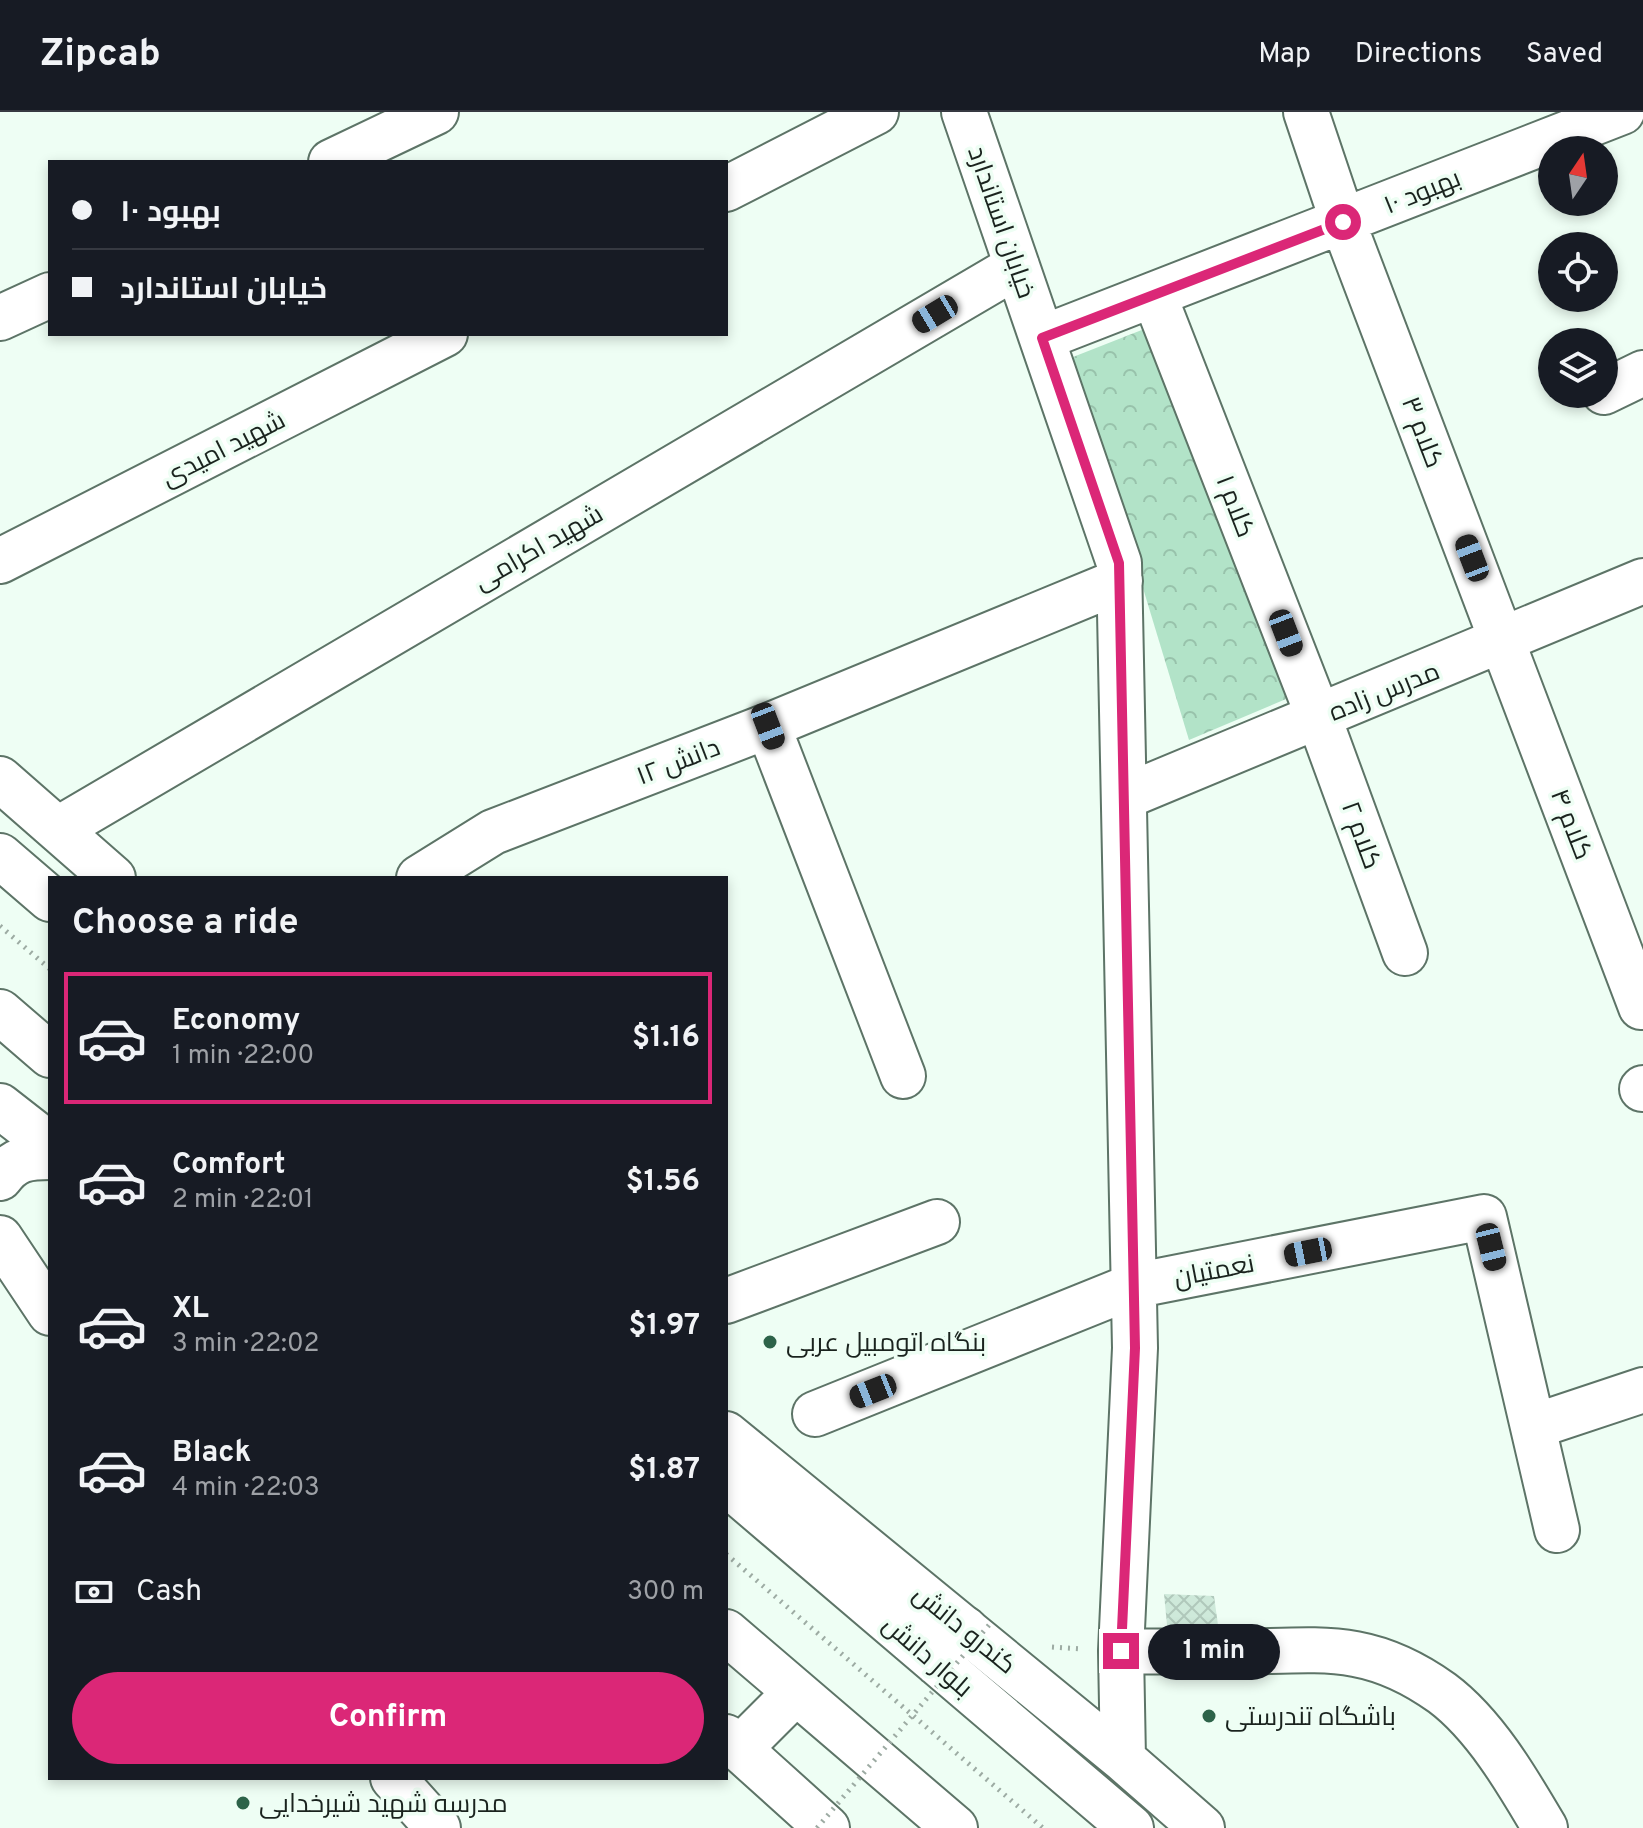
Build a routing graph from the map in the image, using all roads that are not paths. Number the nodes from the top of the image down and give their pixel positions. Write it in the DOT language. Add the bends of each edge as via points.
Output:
graph roads {
  1 [pos="436,112"];
  2 [pos="876,112"];
  3 [pos="964,112"];
  4 [pos="1306,112"];
  5 [pos="1622,112"];
  6 [pos="1526,129"];
  7 [pos="335,160"];
  8 [pos="728,188"];
  9 [pos="1343,222"];
  10 [pos="1017,266"];
  11 [pos="1154,295"];
  12 [pos="48,296"];
  13 [pos="0,318"];
  14 [pos="441,336"];
  15 [pos="1042,338"];
  16 [pos="1643,373"];
  17 [pos="1618,385"];
  18 [pos="0,561"];
  19 [pos="1120,581"];
  20 [pos="1643,581"];
  21 [pos="1504,642"];
  22 [pos="1319,718"];
  23 [pos="768,726"];
  24 [pos="0,779"];
  25 [pos="1124,797"];
  26 [pos="60,828"];
  27 [pos="0,856"];
  28 [pos="440,873"];
  29 [pos="111,876"];
  30 [pos="48,897"];
  31 [pos="1405,953"];
  32 [pos="1641,1007"];
  33 [pos="0,1012"];
  34 [pos="48,1053"];
  35 [pos="903,1076"];
  36 [pos="0,1106"];
  37 [pos="48,1143"];
  38 [pos="48,1157"];
  39 [pos="0,1178"];
  40 [pos="937,1222"];
  41 [pos="0,1238"];
  42 [pos="13,1284"];
  43 [pos="1133,1286"];
  44 [pos="728,1300"];
  45 [pos="48,1311"];
  46 [pos="1643,1390"];
  47 [pos="815,1414"];
  48 [pos="1535,1426"];
  49 [pos="728,1436"];
  50 [pos="728,1485"];
  51 [pos="1557,1530"];
  52 [pos="977,1627"];
  53 [pos="728,1634"];
  54 [pos="1121,1651"];
  55 [pos="937,1663"];
  56 [pos="796,1692"];
  57 [pos="733,1743"];
  58 [pos="1123,1759"];
  59 [pos="395,1780"];
  60 [pos="438,1828"];
  61 [pos="827,1828"];
  62 [pos="955,1828"];
  63 [pos="1131,1828"];
  64 [pos="1202,1828"];
  65 [pos="1545,1828"];
  1 -- 7 [label="street"];
  2 -- 8 [label="street"];
  3 -- 10 [label="street, خیابان استاندارد"];
  4 -- 9 [label="street, کلام ۳"];
  5 -- 6 [label="street, بهبود ۱۰"];
  6 -- 9 [label="street, بهبود ۱۰"];
  9 -- 11 [label="street, بهبود ۱۰"];
  9 -- 21 [label="street, کلام ۳"];
  10 -- 15 [label="street, خیابان استاندارد"];
  10 -- 26 [label="street, شهید اکرامی"];
  11 -- 15 [label="street, بهبود ۱۰"];
  11 -- 22 [label="street, کلام ۱"];
  12 -- 13 [label="street"];
  14 -- 18 [label="street, شهید امیدی"];
  15 -- 19 [label="street, خیابان استاندارد" via="1119,563"];
  16 -- 17 [label="street"];
  19 -- 23 [label="street, دانش ۱۲"];
  19 -- 25 [label="street, خیابان استاندارد"];
  20 -- 21 [label="street, مدرس زاده"];
  21 -- 22 [label="street, مدرس زاده"];
  21 -- 32 [label="street, کلام ۴"];
  22 -- 25 [label="street, مدرس زاده"];
  22 -- 31 [label="street, کلام ۲"];
  23 -- 28 [label="street, دانش ۱۲" via="493,832"];
  23 -- 35 [label="street"];
  24 -- 26 [label="street"];
  25 -- 43 [label="street, خیابان استاندارد"];
  26 -- 29 [label="street"];
  27 -- 30 [label="street"];
  33 -- 34 [label="street"];
  36 -- 37 [label="street"];
  38 -- 39 [label="street" via="26,1157 9,1165"];
  40 -- 44 [label="street"];
  41 -- 42 [label="street"];
  42 -- 45 [label="street"];
  43 -- 47 [label="street, نعمتیان"];
  43 -- 48 [label="street, نعمتیان" via="1484,1217"];
  43 -- 54 [label="street, خیابان استاندارد" via="1135,1348"];
  46 -- 48 [label="street"];
  48 -- 51 [label="street"];
  49 -- 52 [label="street, کندرو دانش"];
  50 -- 55 [label="street, بلوار دانش"];
  52 -- 55 [label="street"];
  52 -- 58 [label="street, کندرو دانش"];
  53 -- 56 [label="street"];
  54 -- 58 [label="street, خیابان استاندارد"];
  54 -- 65 [label="street" via="1338,1649 1384,1661 1442,1693 1471,1722"];
  55 -- 63 [label="street, بلوار دانش"];
  56 -- 57 [label="street"];
  56 -- 62 [label="street"];
  57 -- 61 [label="street"];
  58 -- 64 [label="street, کندرو دانش"];
  59 -- 60 [label="street"];
}
